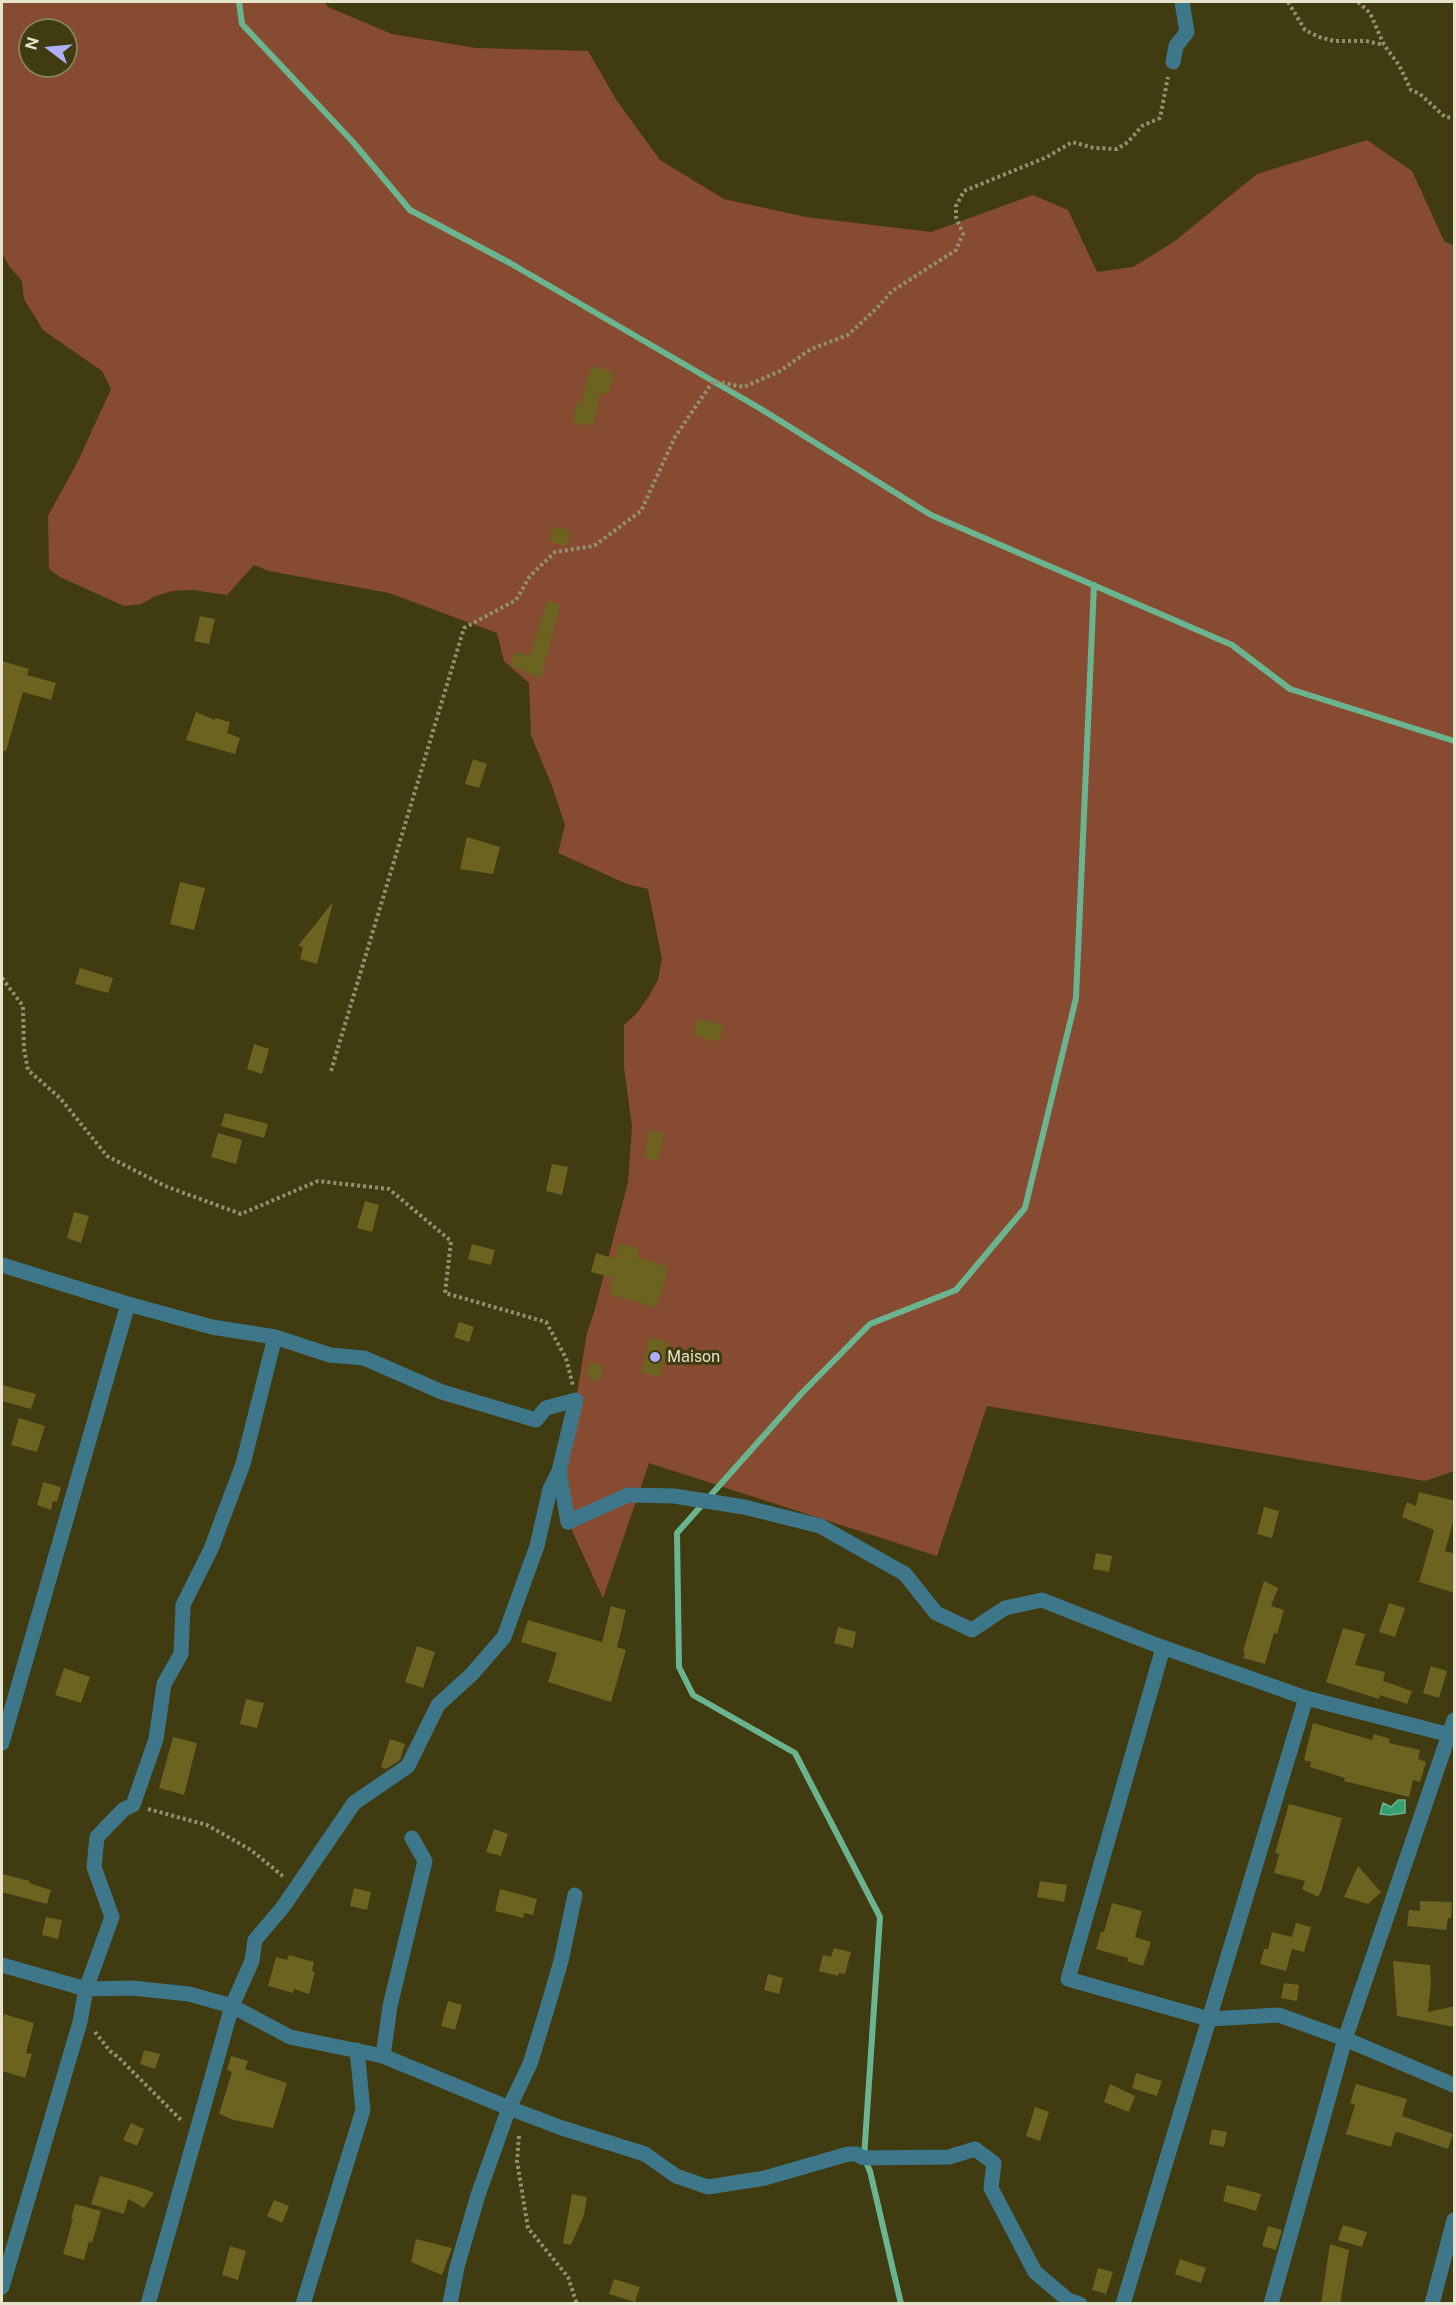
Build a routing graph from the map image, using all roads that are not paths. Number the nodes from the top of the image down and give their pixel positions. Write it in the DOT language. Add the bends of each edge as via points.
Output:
graph roads {
  1 [pos="1182,2"];
  2 [pos="1173,62"];
  3 [pos="2,1265"];
  4 [pos="128,1304"];
  5 [pos="274,1337"];
  6 [pos="559,1471"];
  7 [pos="1163,1648"];
  8 [pos="1305,1698"];
  9 [pos="1453,1730"];
  10 [pos="2,1743"];
  11 [pos="412,1838"];
  12 [pos="575,1895"];
  13 [pos="2,1965"];
  14 [pos="86,1989"];
  15 [pos="232,2006"];
  16 [pos="1209,2019"];
  17 [pos="1345,2039"];
  18 [pos="357,2050"];
  19 [pos="383,2056"];
  20 [pos="1455,2085"];
  21 [pos="509,2108"];
  22 [pos="1455,2220"];
  23 [pos="2,2287"];
  24 [pos="148,2304"];
  25 [pos="303,2304"];
  26 [pos="450,2304"];
  27 [pos="1080,2304"];
  28 [pos="1123,2304"];
  29 [pos="1271,2304"];
  30 [pos="1432,2304"];
  1 -- 2 [label="street" via="1187,32 1176,46"];
  3 -- 4 [label="street"];
  4 -- 5 [label="street" via="212,1327"];
  4 -- 10 [label="street"];
  5 -- 6 [label="street" via="330,1355 364,1358 442,1392 536,1420 546,1408 576,1400"];
  5 -- 14 [label="street" via="243,1464 212,1550 183,1605 182,1654 164,1684 156,1739 133,1805 97,1837 94,1867 112,1917"];
  6 -- 7 [label="street" via="568,1522 628,1495 674,1496 744,1507 820,1526 904,1574 936,1613 972,1630 1005,1608 1042,1600"];
  6 -- 15 [label="street" via="504,1637 438,1705 408,1766 354,1803 284,1907 255,1940 252,1961"];
  7 -- 8 [label="street"];
  7 -- 16 [label="street" via="1068,1979"];
  8 -- 9 [label="street"];
  8 -- 16 [label="street"];
  9 -- 17 [label="street"];
  11 -- 19 [label="street" via="425,1861 390,2006"];
  12 -- 21 [label="street" via="561,1961 530,2064"];
  13 -- 14 [label="street"];
  14 -- 15 [label="street" via="132,1988 189,1994"];
  14 -- 23 [label="street" via="80,2022"];
  15 -- 18 [label="street" via="290,2037"];
  15 -- 24 [label="street"];
  16 -- 17 [label="street" via="1279,2015"];
  16 -- 28 [label="street"];
  17 -- 20 [label="street"];
  17 -- 29 [label="street"];
  18 -- 19 [label="street"];
  18 -- 25 [label="street" via="363,2110"];
  19 -- 21 [label="street"];
  21 -- 26 [label="street" via="478,2195"];
  21 -- 27 [label="street" via="645,2154 676,2176 708,2187 765,2178 848,2154 864,2158 949,2157 975,2149 994,2163 991,2187 1035,2272 1068,2300"];
  22 -- 30 [label="street"];
}
